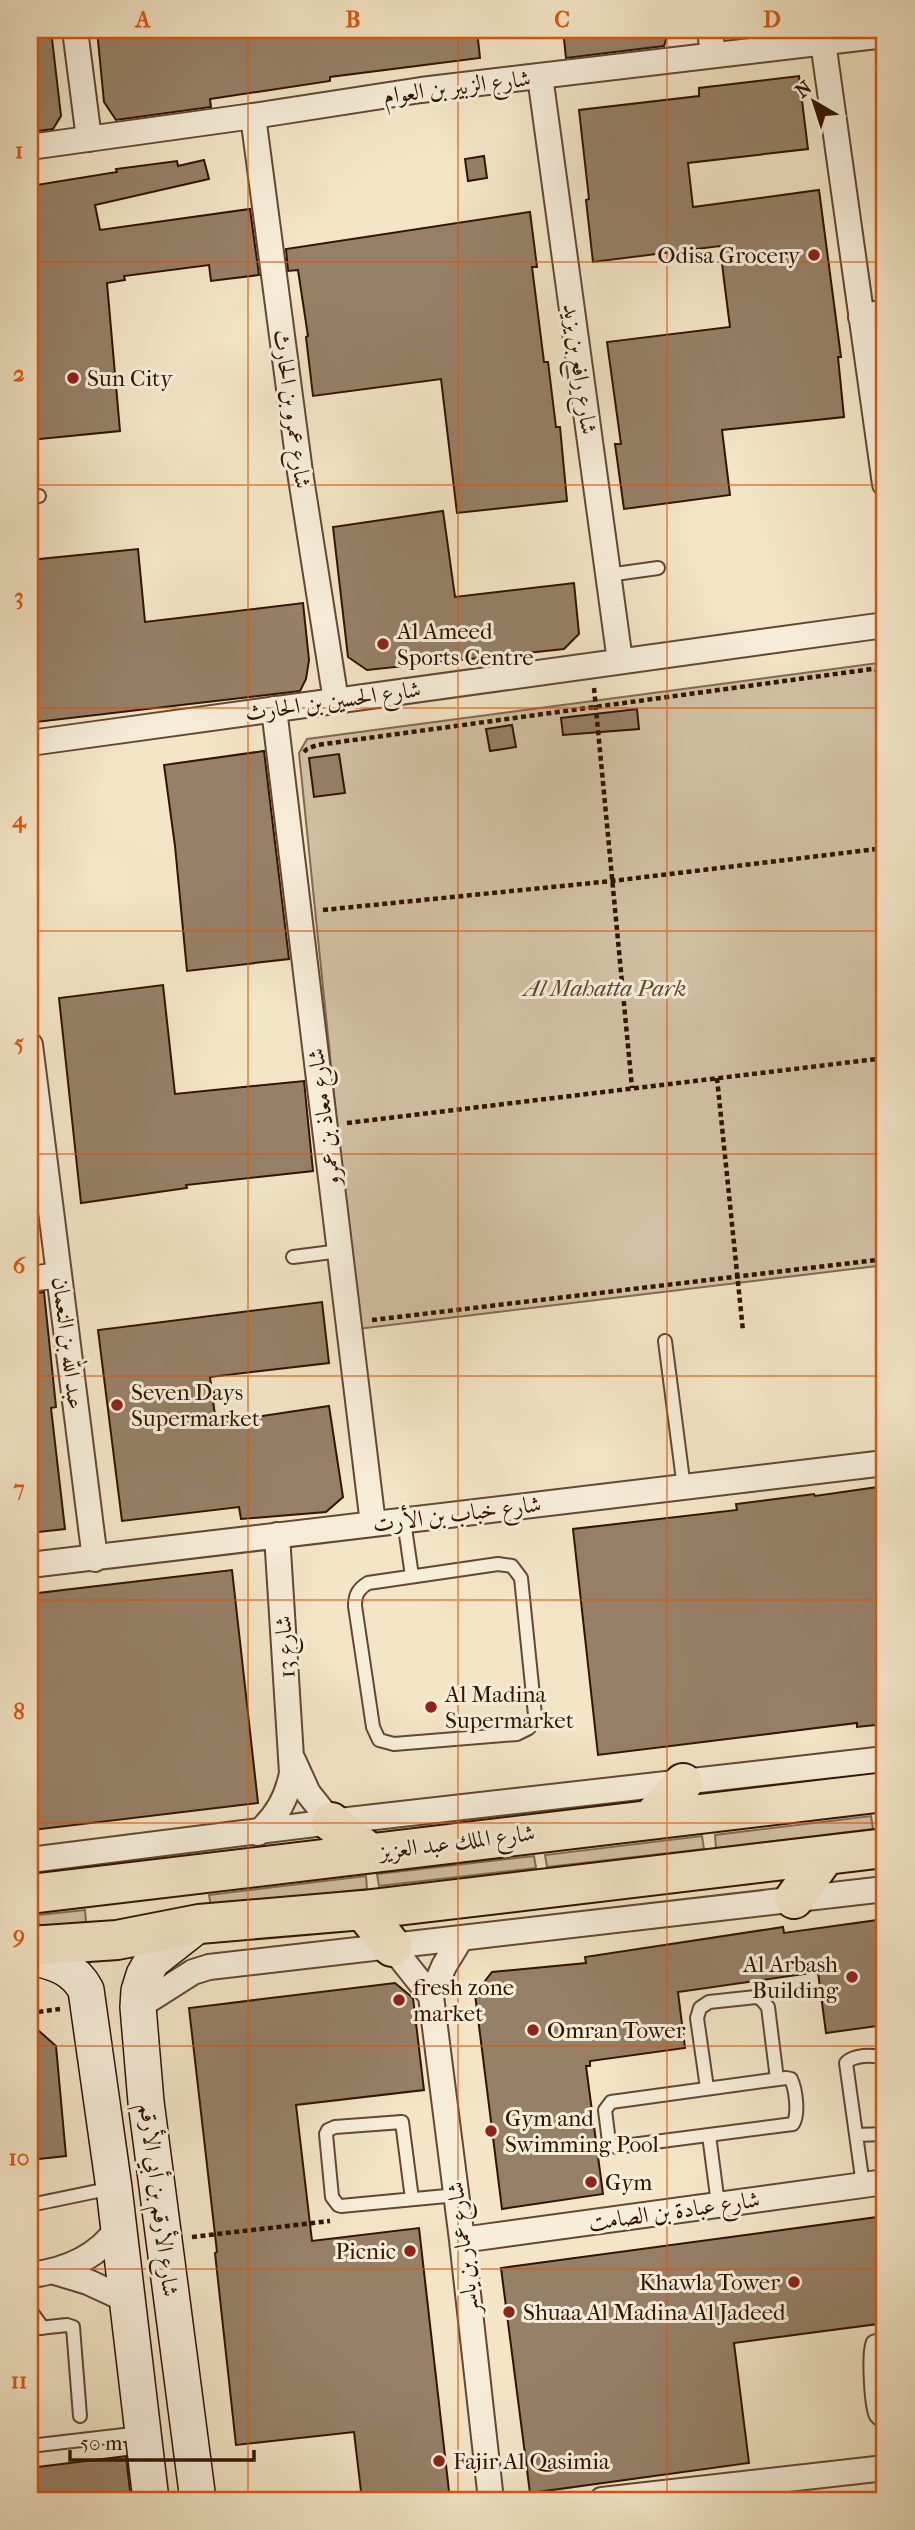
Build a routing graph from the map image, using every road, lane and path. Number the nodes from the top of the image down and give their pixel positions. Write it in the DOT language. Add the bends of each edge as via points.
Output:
graph roads {
  1 [pos="75,30"];
  2 [pos="710,30"];
  3 [pos="885,35"];
  4 [pos="823,42"];
  5 [pos="713,55"];
  6 [pos="540,76"];
  7 [pos="253,116"];
  8 [pos="89,139"];
  9 [pos="30,147"];
  10 [pos="873,314"];
  11 [pos="885,484"];
  12 [pos="657,568"];
  13 [pos="608,575"];
  14 [pos="885,625"];
  15 [pos="620,661"];
  16 [pos="593,665"];
  17 [pos="885,675"];
  18 [pos="336,701"];
  19 [pos="596,707"];
  20 [pos="274,709"];
  21 [pos="30,743"];
  22 [pos="303,758"];
  23 [pos="885,848"];
  24 [pos="612,881"];
  25 [pos="319,911"];
  26 [pos="30,1045"];
  27 [pos="885,1058"];
  28 [pos="717,1078"];
  29 [pos="632,1088"];
  30 [pos="343,1124"];
  31 [pos="341,1251"];
  32 [pos="293,1258"];
  33 [pos="885,1259"];
  34 [pos="59,1275"];
  35 [pos="737,1277"];
  36 [pos="30,1279"];
  37 [pos="366,1317"];
  38 [pos="743,1331"];
  39 [pos="666,1341"];
  40 [pos="885,1463"];
  41 [pos="684,1488"];
  42 [pos="404,1521"];
  43 [pos="373,1524"];
  44 [pos="277,1535"];
  45 [pos="95,1559"];
  46 [pos="30,1566"];
  47 [pos="412,1576"];
  48 [pos="292,1759"];
  49 [pos="885,1759"];
  50 [pos="683,1783"];
  51 [pos="885,1792"];
  52 [pos="651,1819"];
  53 [pos="331,1822"];
  54 [pos="258,1833"];
  55 [pos="885,1849"];
  56 [pos="370,1853"];
  57 [pos="825,1856"];
  58 [pos="30,1860"];
  59 [pos="885,1889"];
  60 [pos="30,1894"];
  61 [pos="794,1899"];
  62 [pos="363,1910"];
  63 [pos="199,1924"];
  64 [pos="461,1938"];
  65 [pos="30,1945"];
  66 [pos="392,1947"];
  67 [pos="30,1955"];
  68 [pos="431,1996"];
  69 [pos="138,2007"];
  70 [pos="92,2039"];
  71 [pos="885,2064"];
  72 [pos="777,2079"];
  73 [pos="707,2088"];
  74 [pos="146,2102"];
  75 [pos="885,2134"];
  76 [pos="709,2135"];
  77 [pos="856,2136"];
  78 [pos="874,2183"];
  79 [pos="114,2188"];
  80 [pos="457,2195"];
  81 [pos="412,2199"];
  82 [pos="718,2204"];
  83 [pos="30,2205"];
  84 [pos="338,2220"];
  85 [pos="118,2228"];
  86 [pos="164,2240"];
  87 [pos="462,2240"];
  88 [pos="55,2272"];
  89 [pos="30,2275"];
  90 [pos="127,2300"];
  91 [pos="30,2310"];
  92 [pos="36,2328"];
  93 [pos="885,2338"];
  94 [pos="30,2407"];
  95 [pos="80,2416"];
  96 [pos="31,2417"];
  97 [pos="885,2423"];
  98 [pos="143,2433"];
  99 [pos="30,2446"];
  100 [pos="885,2468"];
  101 [pos="790,2490"];
  102 [pos="151,2500"];
  103 [pos="198,2500"];
  104 [pos="491,2500"];
  105 [pos="602,2500"];
  1 -- 8 [label="street"];
  2 -- 5 [label="street"];
  3 -- 4 [label="street, شارع الزبير بن العوام"];
  4 -- 5 [label="street, شارع الزبير بن العوام"];
  4 -- 10 [label="street"];
  5 -- 6 [label="street, شارع الزبير بن العوام"];
  6 -- 7 [label="street, شارع الزبير بن العوام"];
  6 -- 13 [label="street, شارع رافع بن يزيد"];
  7 -- 8 [label="street, شارع الزبير بن العوام"];
  7 -- 18 [label="street, شارع عمرو بن الحارث"];
  8 -- 9 [label="street, شارع الزبير بن العوام"];
  10 -- 11 [label="street"];
  12 -- 13 [label="lane"];
  13 -- 15 [label="street, شارع رافع بن يزيد"];
  14 -- 15 [label="street, شارع الحسين بن الحارث"];
  15 -- 16 [label="street, شارع الحسين بن الحارث"];
  16 -- 18 [label="street, شارع الحسين بن الحارث"];
  16 -- 19 [label="path"];
  17 -- 19 [label="path" via="872,669"];
  18 -- 20 [label="street, شارع الحسين بن الحارث"];
  19 -- 22 [label="path" via="317,745 307,748"];
  19 -- 24 [label="path"];
  20 -- 21 [label="street, شارع الحسين بن الحارث"];
  20 -- 31 [label="street, شارع معاذ بن عمرو"];
  23 -- 24 [label="path"];
  24 -- 25 [label="path"];
  24 -- 29 [label="path"];
  26 -- 34 [label="street, عبد الله بن النعمان"];
  27 -- 28 [label="path"];
  28 -- 29 [label="path"];
  28 -- 35 [label="path"];
  29 -- 30 [label="path"];
  31 -- 32 [label="lane"];
  31 -- 43 [label="street, شارع معاذ بن عمرو"];
  33 -- 35 [label="path"];
  34 -- 36 [label="street"];
  34 -- 45 [label="street, عبد الله بن النعمان"];
  35 -- 37 [label="path" via="377,1321"];
  35 -- 38 [label="path"];
  39 -- 41 [label="lane"];
  40 -- 41 [label="street, شارع خباب بن الأرت"];
  41 -- 42 [label="street, شارع خباب بن الأرت"];
  42 -- 43 [label="street, شارع خباب بن الأرت"];
  42 -- 47 [label="lane"];
  43 -- 44 [label="street, شارع خباب بن الأرت"];
  44 -- 45 [label="street, شارع خباب بن الأرت"];
  44 -- 48 [label="street, شارع 13"];
  45 -- 46 [label="street, شارع خباب بن الأرت"];
  47 -- 47 [label="lane" via="368,1583 355,1596 373,1727 379,1740 420,1742 517,1734 529,1728 535,1715 518,1571 498,1564"];
  48 -- 53 [label="street, شارع 13" via="308,1793"];
  48 -- 54 [label="street, شارع 13" via="284,1800"];
  49 -- 50 [label="street, شارع الملك عبد العزيز"];
  50 -- 52 [label="highway"];
  50 -- 53 [label="street, شارع الملك عبد العزيز"];
  51 -- 52 [label="highway, شارع الملك عبد العزيز"];
  52 -- 56 [label="highway, شارع الملك عبد العزيز"];
  53 -- 54 [label="street, شارع الملك عبد العزيز"];
  53 -- 56 [label="highway"];
  54 -- 58 [label="street, شارع الملك عبد العزيز"];
  55 -- 57 [label="highway"];
  56 -- 60 [label="highway, شارع الملك عبد العزيز"];
  57 -- 61 [label="highway"];
  57 -- 62 [label="highway"];
  59 -- 61 [label="street"];
  61 -- 64 [label="street"];
  62 -- 63 [label="highway"];
  62 -- 66 [label="highway"];
  63 -- 65 [label="highway" via="117,1940"];
  63 -- 69 [label="street, شارع الأرقم بن أبي الأرقم" via="152,1961 141,1983"];
  64 -- 66 [label="street"];
  64 -- 68 [label="street"];
  66 -- 68 [label="street"];
  66 -- 69 [label="street" via="209,1967"];
  67 -- 70 [label="street, شارع الأرقم بن أبي الأرقم" via="79,1977 86,1990"];
  68 -- 80 [label="street, شارع عمار بن ياسر"];
  69 -- 74 [label="street, شارع الأرقم بن أبي الأرقم"];
  70 -- 74 [label="street" via="103,2026 119,2027 125,2034 131,2083"];
  70 -- 79 [label="street, شارع الأرقم بن أبي الأرقم"];
  71 -- 77 [label="lane" via="877,2056 846,2063"];
  72 -- 73 [label="lane"];
  72 -- 73 [label="lane" via="765,2002 756,1997 709,2002 700,2008 697,2018"];
  72 -- 76 [label="lane" via="793,2082 795,2123"];
  73 -- 76 [label="lane" via="614,2101 605,2110 613,2146"];
  74 -- 86 [label="street, شارع الأرقم بن أبي الأرقم"];
  75 -- 77 [label="lane"];
  76 -- 82 [label="lane"];
  77 -- 78 [label="lane"];
  78 -- 82 [label="street, شارع عبادة بن الصامت"];
  79 -- 83 [label="lane"];
  79 -- 85 [label="street, شارع الأرقم بن أبي الأرقم"];
  80 -- 81 [label="lane"];
  80 -- 87 [label="street, شارع عمار بن ياسر"];
  81 -- 81 [label="lane" via="334,2203 328,2130 402,2122"];
  82 -- 87 [label="street, شارع عبادة بن الصامت"];
  84 -- 86 [label="path"];
  85 -- 88 [label="street" via="87,2257"];
  85 -- 90 [label="street, شارع الأرقم بن أبي الأرقم"];
  86 -- 103 [label="street, شارع الأرقم بن أبي الأرقم"];
  87 -- 104 [label="street, شارع عمار بن ياسر"];
  88 -- 89 [label="street"];
  88 -- 90 [label="street"];
  90 -- 98 [label="street, شارع الأرقم بن أبي الأرقم"];
  91 -- 92 [label="lane"];
  92 -- 95 [label="lane" via="73,2327"];
  93 -- 97 [label="lane" via="873,2342 869,2352 874,2410"];
  94 -- 96 [label="lane"];
  98 -- 99 [label="lane"];
  98 -- 102 [label="street, شارع الأرقم بن أبي الأرقم"];
  100 -- 101 [label="street"];
  101 -- 105 [label="street"];
}
